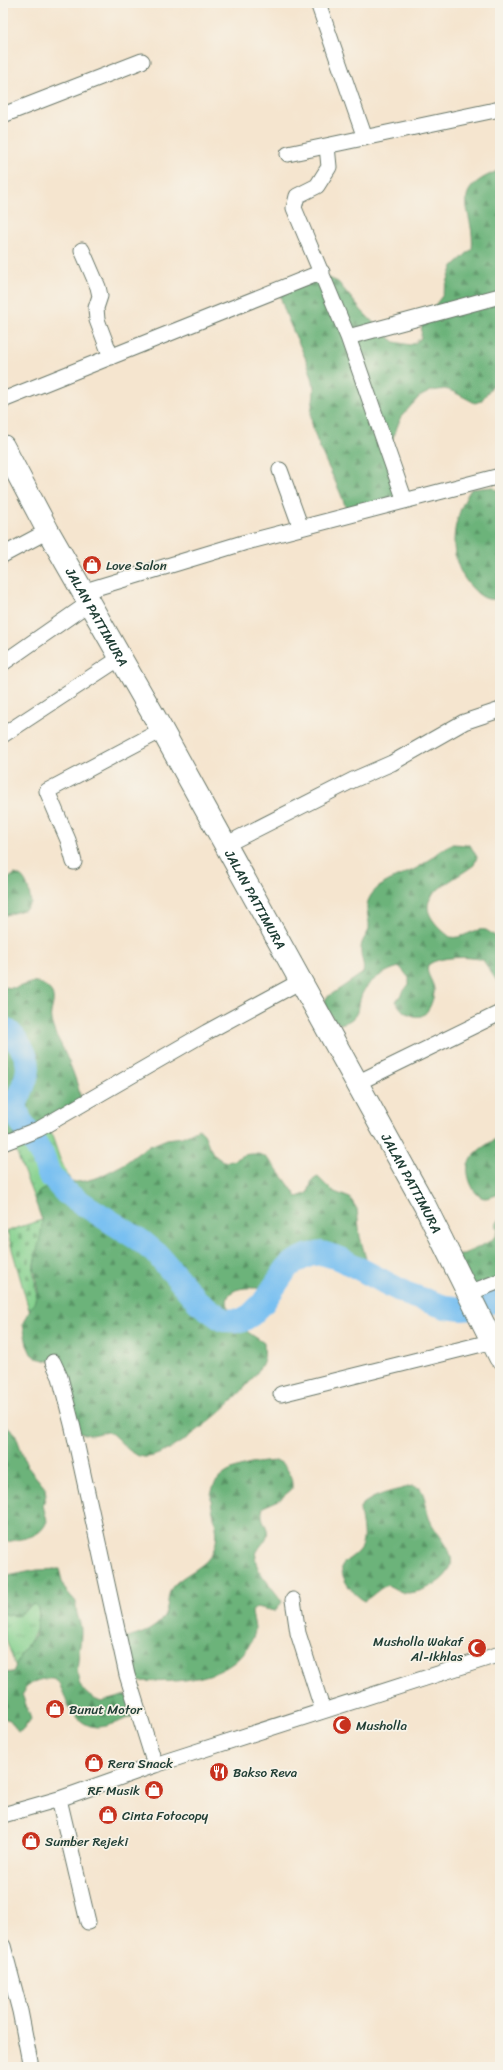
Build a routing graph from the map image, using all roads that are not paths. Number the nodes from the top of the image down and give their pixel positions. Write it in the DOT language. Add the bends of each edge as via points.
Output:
graph roads {
  1 [pos="318,3"];
  2 [pos="142,61"];
  3 [pos="500,109"];
  4 [pos="3,115"];
  5 [pos="365,138"];
  6 [pos="327,146"];
  7 [pos="288,154"];
  8 [pos="82,250"];
  9 [pos="322,272"];
  10 [pos="500,296"];
  11 [pos="348,337"];
  12 [pos="111,358"];
  13 [pos="3,400"];
  14 [pos="5,453"];
  15 [pos="280,470"];
  16 [pos="500,478"];
  17 [pos="405,501"];
  18 [pos="301,528"];
  19 [pos="48,531"];
  20 [pos="3,555"];
  21 [pos="85,598"];
  22 [pos="120,658"];
  23 [pos="3,663"];
  24 [pos="500,710"];
  25 [pos="162,730"];
  26 [pos="3,735"];
  27 [pos="225,845"];
  28 [pos="74,862"];
  29 [pos="301,981"];
  30 [pos="500,1013"];
  31 [pos="357,1083"];
  32 [pos="7,1142"];
  33 [pos="500,1281"];
  34 [pos="474,1304"];
  35 [pos="496,1348"];
  36 [pos="53,1362"];
  37 [pos="281,1394"];
  38 [pos="293,1600"];
  39 [pos="500,1654"];
  40 [pos="323,1710"];
  41 [pos="155,1765"];
  42 [pos="60,1799"];
  43 [pos="3,1815"];
  44 [pos="88,1922"];
  45 [pos="3,1946"];
  46 [pos="31,2067"];
  1 -- 5 [label="street"];
  2 -- 4 [label="street"];
  3 -- 5 [label="street"];
  5 -- 6 [label="street"];
  6 -- 7 [label="street"];
  6 -- 9 [label="street" via="330,167 317,186 297,196 294,208"];
  8 -- 12 [label="street" via="98,287 100,296 96,308 97,320"];
  9 -- 11 [label="street"];
  9 -- 12 [label="street"];
  10 -- 11 [label="street"];
  11 -- 17 [label="street"];
  12 -- 13 [label="street"];
  14 -- 19 [label="main road, JALAN PATTIMURA"];
  15 -- 18 [label="street"];
  16 -- 17 [label="street"];
  17 -- 18 [label="street"];
  18 -- 21 [label="street" via="243,543"];
  19 -- 20 [label="street"];
  19 -- 21 [label="main road, JALAN PATTIMURA"];
  21 -- 22 [label="main road, JALAN PATTIMURA"];
  21 -- 23 [label="street"];
  22 -- 25 [label="main road, JALAN PATTIMURA"];
  22 -- 26 [label="street"];
  24 -- 27 [label="street" via="464,722 392,763"];
  25 -- 27 [label="main road, JALAN PATTIMURA"];
  25 -- 28 [label="street" via="47,791 68,840"];
  27 -- 29 [label="main road, JALAN PATTIMURA"];
  29 -- 31 [label="main road, JALAN PATTIMURA"];
  29 -- 32 [label="street" via="38,1129"];
  30 -- 31 [label="street"];
  31 -- 34 [label="main road, JALAN PATTIMURA" via="425,1206"];
  33 -- 34 [label="street"];
  34 -- 35 [label="main road, JALAN PATTIMURA"];
  35 -- 37 [label="street" via="486,1343"];
  36 -- 41 [label="street" via="60,1377 73,1428 127,1676"];
  38 -- 40 [label="street" via="298,1633"];
  39 -- 40 [label="street"];
  40 -- 41 [label="street"];
  41 -- 42 [label="street"];
  42 -- 43 [label="street"];
  42 -- 44 [label="street"];
  45 -- 46 [label="street"];
}
